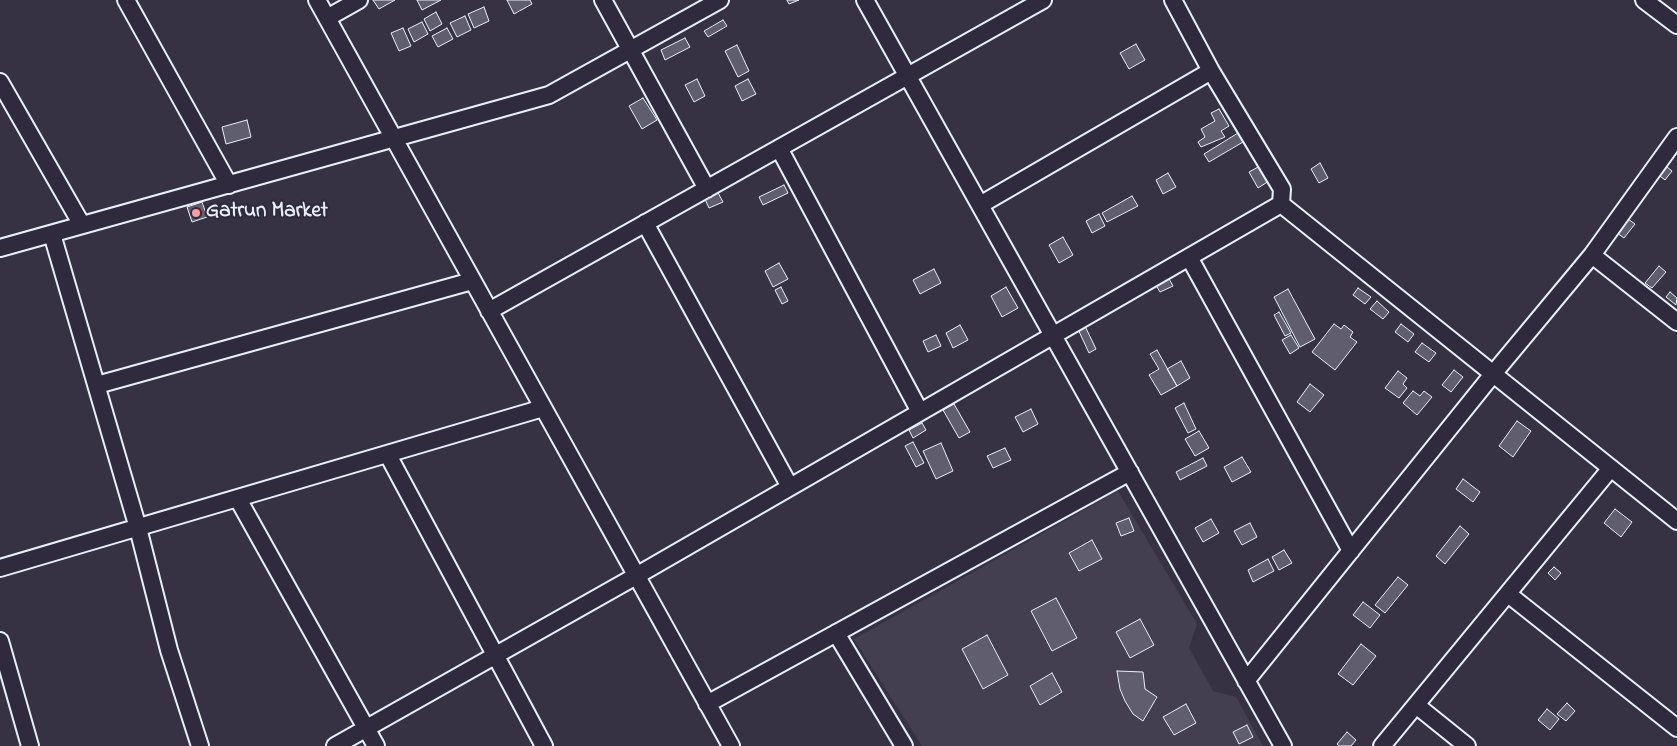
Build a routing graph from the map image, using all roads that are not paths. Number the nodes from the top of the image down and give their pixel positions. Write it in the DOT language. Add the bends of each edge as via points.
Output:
graph roads {
  1 [pos="126,0"];
  2 [pos="317,0"];
  3 [pos="359,0"];
  4 [pos="603,0"];
  5 [pos="720,0"];
  6 [pos="865,0"];
  7 [pos="1044,0"];
  8 [pos="1173,0"];
  9 [pos="1644,0"];
  10 [pos="327,18"];
  11 [pos="1677,25"];
  12 [pos="630,50"];
  13 [pos="1210,71"];
  14 [pos="908,76"];
  15 [pos="0,82"];
  16 [pos="393,137"];
  17 [pos="1677,137"];
  18 [pos="779,148"];
  19 [pos="229,184"];
  20 [pos="707,189"];
  21 [pos="1281,204"];
  22 [pos="980,205"];
  23 [pos="645,223"];
  24 [pos="82,225"];
  25 [pos="52,234"];
  26 [pos="0,248"];
  27 [pos="1592,255"];
  28 [pos="1189,258"];
  29 [pos="472,281"];
  30 [pos="489,311"];
  31 [pos="1677,322"];
  32 [pos="1053,336"];
  33 [pos="1493,374"];
  34 [pos="97,385"];
  35 [pos="543,408"];
  36 [pos="920,412"];
  37 [pos="388,455"];
  38 [pos="1611,468"];
  39 [pos="1130,472"];
  40 [pos="790,487"];
  41 [pos="238,499"];
  42 [pos="1677,520"];
  43 [pos="138,528"];
  44 [pos="1351,552"];
  45 [pos="0,568"];
  46 [pos="636,576"];
  47 [pos="1508,594"];
  48 [pos="836,633"];
  49 [pos="0,641"];
  50 [pos="496,656"];
  51 [pos="1246,681"];
  52 [pos="707,704"];
  53 [pos="1416,705"];
  54 [pos="366,728"];
  55 [pos="1677,728"];
  56 [pos="30,746"];
  57 [pos="200,746"];
  58 [pos="335,746"];
  59 [pos="376,746"];
  60 [pos="544,746"];
  61 [pos="731,746"];
  62 [pos="904,746"];
  63 [pos="1283,746"];
  64 [pos="1382,746"];
  65 [pos="1467,746"];
  1 -- 19 [label="street"];
  2 -- 10 [label="street"];
  3 -- 10 [label="street"];
  4 -- 12 [label="street"];
  5 -- 12 [label="street"];
  6 -- 14 [label="street"];
  7 -- 14 [label="street"];
  8 -- 13 [label="street"];
  9 -- 11 [label="street"];
  10 -- 16 [label="street"];
  12 -- 16 [label="street" via="549,95"];
  12 -- 20 [label="street"];
  13 -- 21 [label="street" via="1282,189"];
  13 -- 22 [label="street"];
  14 -- 18 [label="street"];
  14 -- 22 [label="street"];
  15 -- 24 [label="street"];
  16 -- 19 [label="street"];
  16 -- 29 [label="street"];
  17 -- 27 [label="street"];
  18 -- 20 [label="street"];
  18 -- 36 [label="street"];
  19 -- 24 [label="street"];
  20 -- 23 [label="street"];
  21 -- 28 [label="street"];
  21 -- 33 [label="street"];
  22 -- 32 [label="street"];
  23 -- 30 [label="street"];
  23 -- 40 [label="street"];
  24 -- 25 [label="street"];
  25 -- 26 [label="street"];
  25 -- 34 [label="street"];
  27 -- 31 [label="street"];
  27 -- 33 [label="street"];
  28 -- 32 [label="street"];
  28 -- 44 [label="street"];
  29 -- 30 [label="street"];
  29 -- 34 [label="street"];
  30 -- 35 [label="street"];
  32 -- 36 [label="street"];
  32 -- 39 [label="street"];
  33 -- 38 [label="street"];
  33 -- 44 [label="street"];
  34 -- 43 [label="street"];
  35 -- 37 [label="street"];
  35 -- 46 [label="street"];
  36 -- 40 [label="street"];
  37 -- 41 [label="street"];
  37 -- 50 [label="street"];
  38 -- 42 [label="street"];
  38 -- 47 [label="street"];
  39 -- 48 [label="street"];
  39 -- 51 [label="street"];
  40 -- 46 [label="street"];
  41 -- 43 [label="street"];
  41 -- 54 [label="street"];
  43 -- 45 [label="street"];
  43 -- 57 [label="street" via="169,650"];
  44 -- 51 [label="street"];
  46 -- 50 [label="street"];
  46 -- 52 [label="street"];
  47 -- 53 [label="street"];
  47 -- 55 [label="street"];
  48 -- 52 [label="street"];
  48 -- 62 [label="street"];
  49 -- 56 [label="street"];
  50 -- 54 [label="street"];
  50 -- 60 [label="street"];
  51 -- 63 [label="street"];
  52 -- 61 [label="street"];
  53 -- 64 [label="street"];
  53 -- 65 [label="street"];
  54 -- 58 [label="street"];
  54 -- 59 [label="street"];
}
